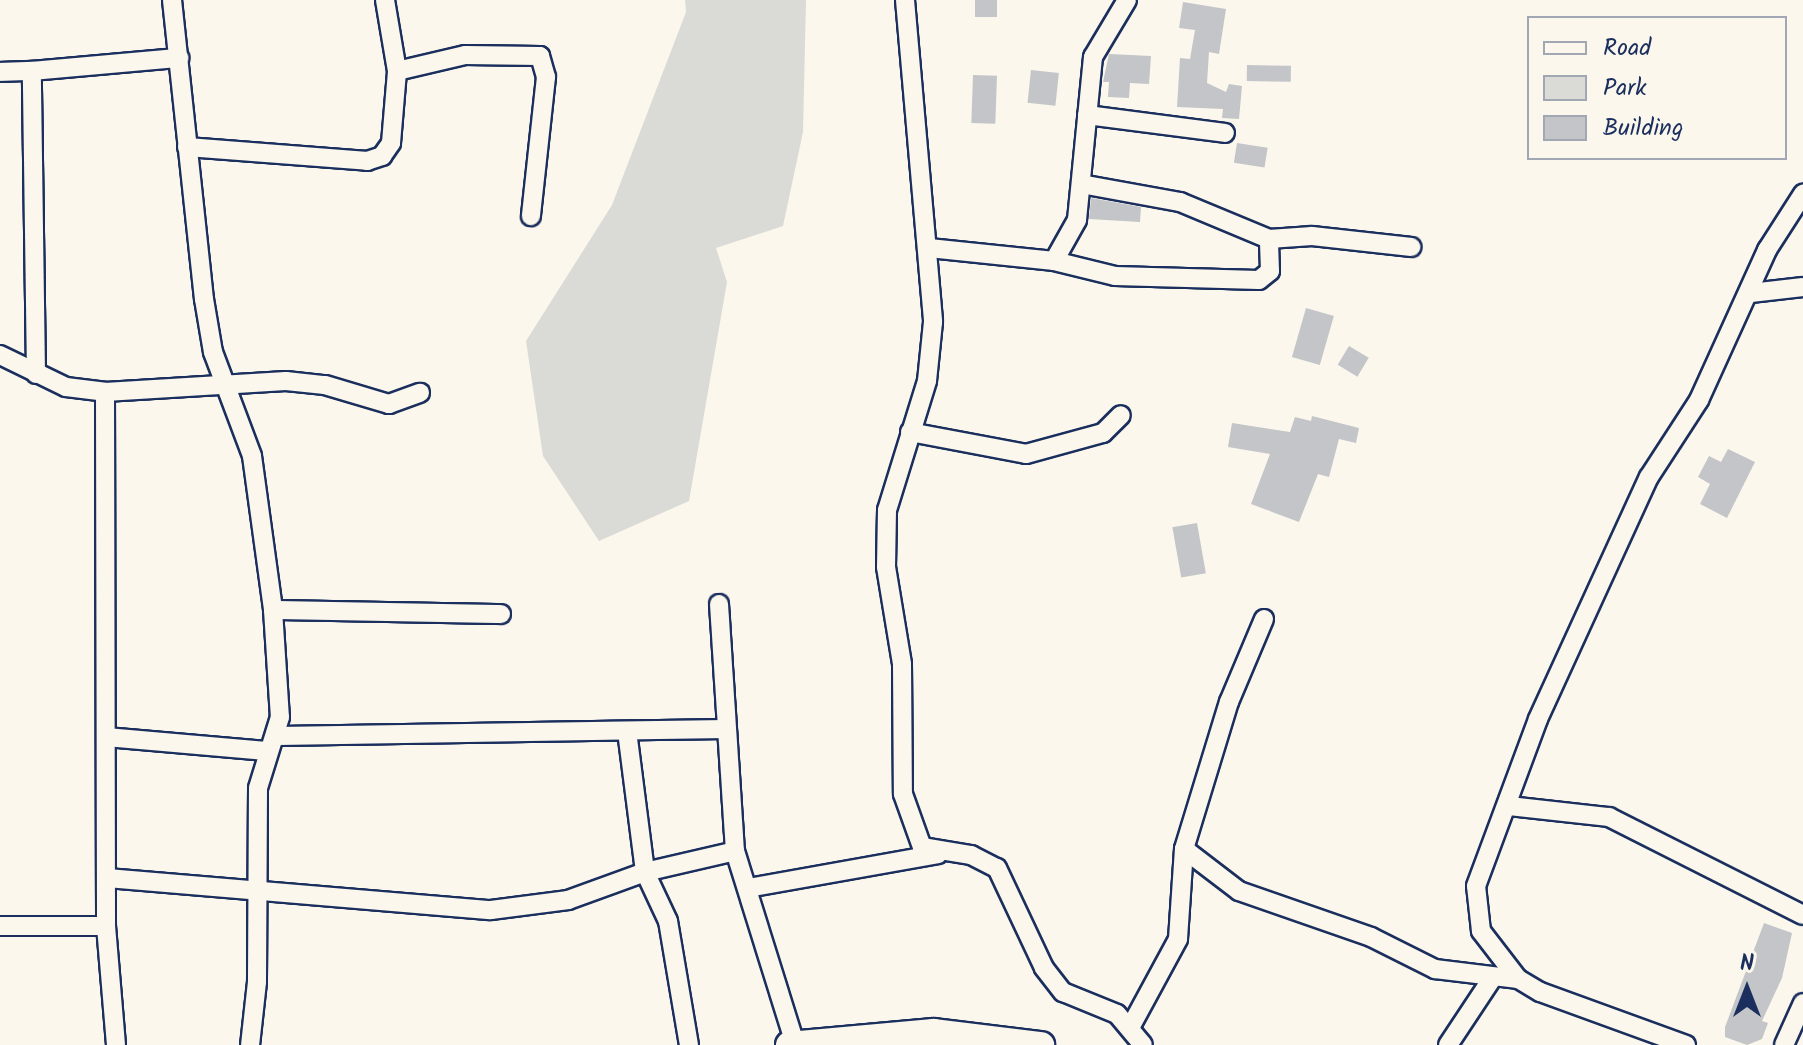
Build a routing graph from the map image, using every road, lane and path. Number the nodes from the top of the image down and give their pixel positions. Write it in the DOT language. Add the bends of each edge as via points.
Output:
graph roads {
  1 [pos="172,0"];
  2 [pos="385,0"];
  3 [pos="905,0"];
  4 [pos="1127,0"];
  5 [pos="179,58"];
  6 [pos="32,71"];
  7 [pos="397,71"];
  8 [pos="0,72"];
  9 [pos="1087,115"];
  10 [pos="1225,133"];
  11 [pos="187,147"];
  12 [pos="1081,184"];
  13 [pos="1803,194"];
  14 [pos="531,216"];
  15 [pos="1269,239"];
  16 [pos="1411,247"];
  17 [pos="929,248"];
  18 [pos="1054,261"];
  19 [pos="1803,287"];
  20 [pos="1751,293"];
  21 [pos="0,355"];
  22 [pos="36,374"];
  23 [pos="223,385"];
  24 [pos="105,392"];
  25 [pos="420,393"];
  26 [pos="1121,415"];
  27 [pos="910,432"];
  28 [pos="719,604"];
  29 [pos="273,610"];
  30 [pos="501,614"];
  31 [pos="1264,619"];
  32 [pos="727,729"];
  33 [pos="627,731"];
  34 [pos="106,737"];
  35 [pos="272,744"];
  36 [pos="1509,806"];
  37 [pos="1184,849"];
  38 [pos="735,851"];
  39 [pos="940,854"];
  40 [pos="645,872"];
  41 [pos="107,878"];
  42 [pos="748,888"];
  43 [pos="256,894"];
  44 [pos="1803,915"];
  45 [pos="0,926"];
  46 [pos="106,926"];
  47 [pos="1518,979"];
  48 [pos="1491,980"];
  49 [pos="1803,1003"];
  50 [pos="1131,1026"];
  51 [pos="1638,1037"];
  52 [pos="792,1044"];
  53 [pos="116,1045"];
  54 [pos="250,1045"];
  55 [pos="689,1045"];
  56 [pos="1041,1045"];
  57 [pos="1143,1045"];
  58 [pos="1448,1045"];
  59 [pos="1686,1045"];
  60 [pos="1784,1045"];
  1 -- 5 [label="street"];
  2 -- 7 [label="street"];
  3 -- 17 [label="street"];
  4 -- 9 [label="street" via="1093,57"];
  5 -- 6 [label="street"];
  5 -- 11 [label="street"];
  6 -- 8 [label="street"];
  6 -- 22 [label="street"];
  7 -- 11 [label="street" via="391,143 382,156 367,161"];
  7 -- 14 [label="street" via="465,55 540,56 546,77"];
  9 -- 10 [label="street"];
  9 -- 12 [label="street"];
  11 -- 23 [label="street" via="204,299"];
  12 -- 15 [label="street" via="1180,202"];
  12 -- 18 [label="street" via="1077,220"];
  13 -- 20 [label="street" via="1767,250"];
  15 -- 16 [label="street" via="1312,236"];
  15 -- 18 [label="street" via="1270,271 1259,280 1115,276"];
  17 -- 18 [label="street"];
  17 -- 27 [label="street" via="933,322 927,381"];
  19 -- 20 [label="street"];
  20 -- 36 [label="street" via="1699,400 1649,477 1538,719"];
  21 -- 22 [label="street"];
  22 -- 24 [label="street"];
  23 -- 24 [label="street"];
  23 -- 25 [label="street" via="325,385 389,404"];
  23 -- 29 [label="street" via="252,456"];
  24 -- 34 [label="street"];
  26 -- 27 [label="street" via="1091,437 1026,454"];
  27 -- 39 [label="street" via="887,510 886,567 902,664 903,794 922,847"];
  28 -- 32 [label="street"];
  29 -- 30 [label="street"];
  29 -- 35 [label="street"];
  31 -- 37 [label="street" via="1229,702"];
  32 -- 33 [label="street"];
  32 -- 38 [label="street"];
  33 -- 35 [label="street"];
  33 -- 40 [label="street"];
  34 -- 35 [label="street"];
  34 -- 41 [label="street"];
  35 -- 43 [label="street" via="258,788"];
  36 -- 44 [label="street" via="1609,817"];
  36 -- 47 [label="street" via="1476,886 1474,909 1481,931"];
  37 -- 48 [label="street" via="1239,891 1371,937 1435,969"];
  37 -- 50 [label="street" via="1178,939"];
  38 -- 40 [label="street"];
  38 -- 42 [label="street"];
  39 -- 42 [label="street"];
  39 -- 50 [label="street" via="971,855 997,868 1044,968 1063,992"];
  40 -- 43 [label="street" via="568,900 491,910"];
  40 -- 55 [label="street" via="668,921"];
  41 -- 43 [label="street"];
  41 -- 46 [label="street"];
  42 -- 52 [label="street"];
  43 -- 54 [label="street"];
  45 -- 46 [label="street"];
  46 -- 53 [label="street"];
  47 -- 48 [label="street"];
  47 -- 51 [label="street"];
  48 -- 58 [label="street"];
  49 -- 60 [label="street"];
  50 -- 57 [label="street"];
  51 -- 59 [label="street"];
  52 -- 56 [label="main road" via="933,1032"];
}
